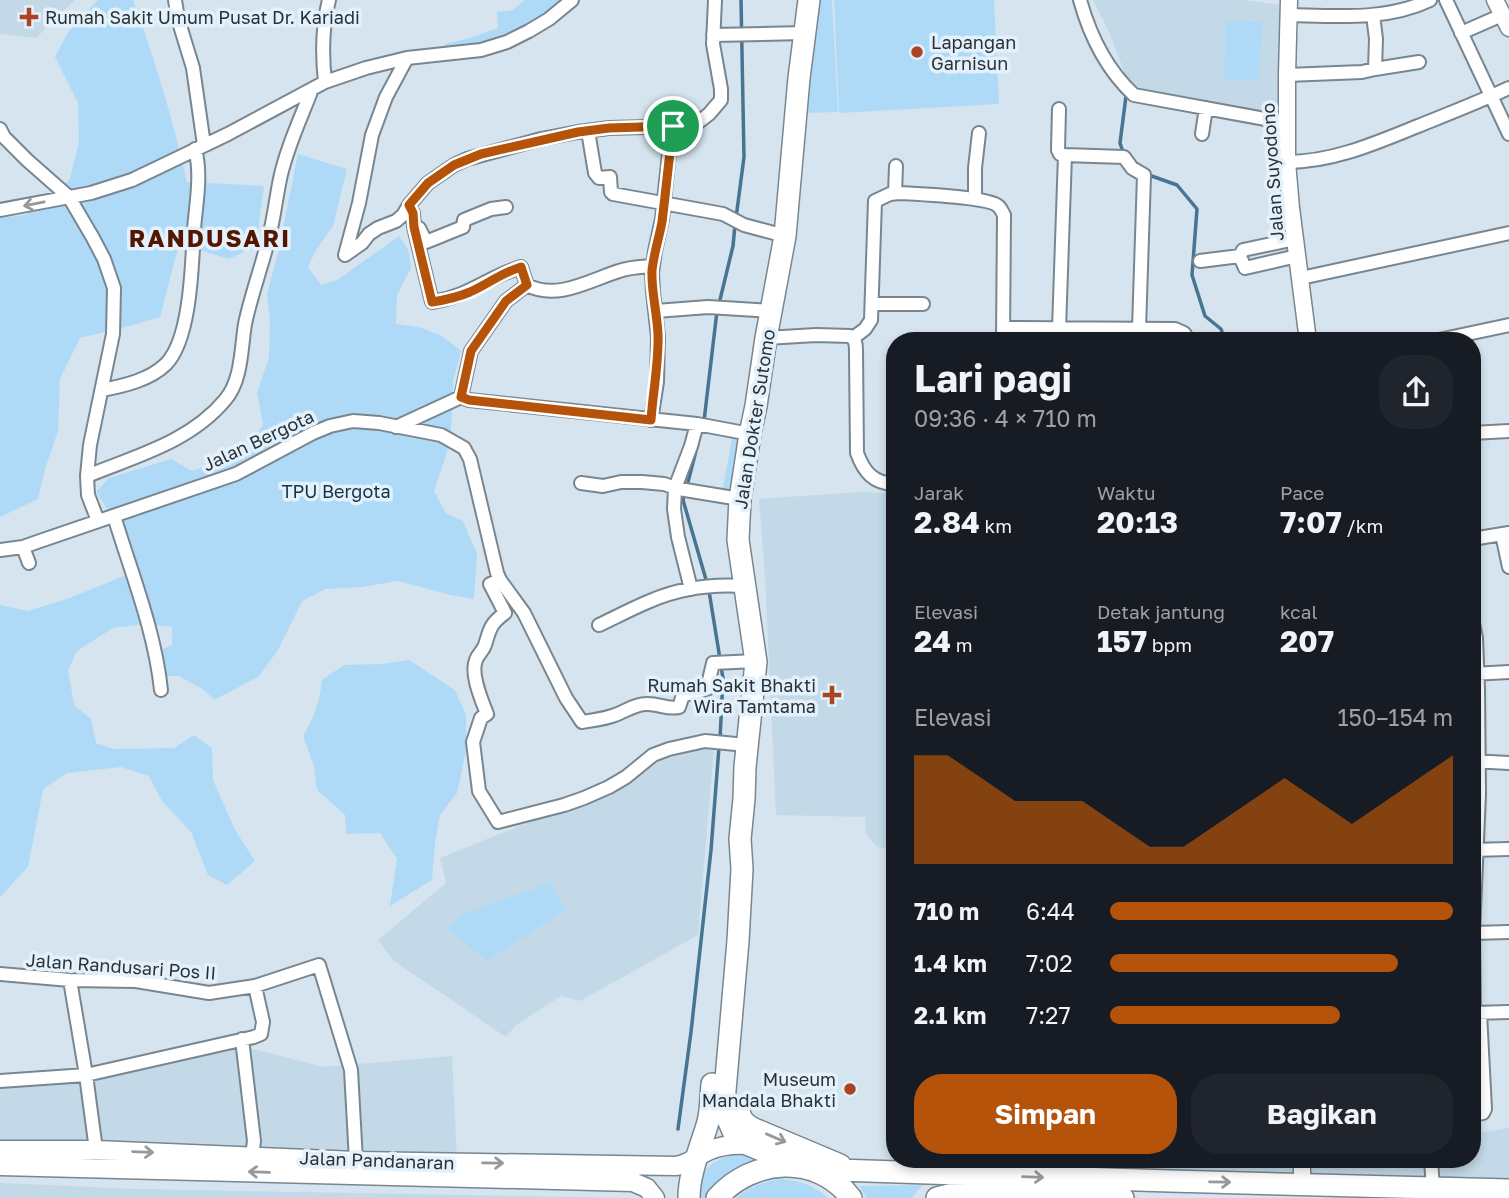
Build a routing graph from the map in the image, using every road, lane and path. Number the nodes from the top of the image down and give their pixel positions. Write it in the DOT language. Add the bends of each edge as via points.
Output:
graph roads {
  1 [pos="175,0"];
  2 [pos="329,0"];
  3 [pos="572,0"];
  4 [pos="715,0"];
  5 [pos="809,0"];
  6 [pos="1080,0"];
  7 [pos="1430,0"];
  8 [pos="1446,0"];
  9 [pos="1495,0"];
  10 [pos="1289,7"];
  11 [pos="1373,15"];
  12 [pos="1506,22"];
  13 [pos="804,33"];
  14 [pos="1461,33"];
  15 [pos="716,35"];
  16 [pos="407,58"];
  17 [pos="1419,62"];
  18 [pos="1374,69"];
  19 [pos="1287,75"];
  20 [pos="325,82"];
  21 [pos="1509,88"];
  22 [pos="312,89"];
  23 [pos="1492,96"];
  24 [pos="1206,108"];
  25 [pos="1059,109"];
  26 [pos="1287,123"];
  27 [pos="673,126"];
  28 [pos="588,131"];
  29 [pos="979,133"];
  30 [pos="1202,134"];
  31 [pos="1509,134"];
  32 [pos="1,135"];
  33 [pos="199,147"];
  34 [pos="1065,155"];
  35 [pos="1287,162"];
  36 [pos="896,166"];
  37 [pos="895,193"];
  38 [pos="69,197"];
  39 [pos="975,199"];
  40 [pos="664,204"];
  41 [pos="506,206"];
  42 [pos="411,209"];
  43 [pos="0,210"];
  44 [pos="1509,233"];
  45 [pos="785,236"];
  46 [pos="1295,239"];
  47 [pos="1240,256"];
  48 [pos="1297,256"];
  49 [pos="1200,261"];
  50 [pos="653,267"];
  51 [pos="1301,278"];
  52 [pos="527,285"];
  53 [pos="873,304"];
  54 [pos="923,304"];
  55 [pos="656,311"];
  56 [pos="771,311"];
  57 [pos="1509,325"];
  58 [pos="1059,329"];
  59 [pos="1139,329"];
  60 [pos="1003,332"];
  61 [pos="1031,332"];
  62 [pos="1081,332"];
  63 [pos="1121,332"];
  64 [pos="1181,332"];
  65 [pos="1307,332"];
  66 [pos="1476,332"];
  67 [pos="780,338"];
  68 [pos="853,338"];
  69 [pos="102,390"];
  70 [pos="461,397"];
  71 [pos="651,420"];
  72 [pos="702,425"];
  73 [pos="396,427"];
  74 [pos="1509,431"];
  75 [pos="750,433"];
  76 [pos="1481,433"];
  77 [pos="87,476"];
  78 [pos="886,482"];
  79 [pos="581,483"];
  80 [pos="681,490"];
  81 [pos="740,499"];
  82 [pos="114,516"];
  83 [pos="98,521"];
  84 [pos="1505,534"];
  85 [pos="1481,538"];
  86 [pos="23,547"];
  87 [pos="0,550"];
  88 [pos="29,564"];
  89 [pos="1509,568"];
  90 [pos="500,580"];
  91 [pos="744,586"];
  92 [pos="703,587"];
  93 [pos="600,625"];
  94 [pos="755,661"];
  95 [pos="1509,672"];
  96 [pos="1481,673"];
  97 [pos="161,690"];
  98 [pos="740,744"];
  99 [pos="1481,761"];
  100 [pos="1509,763"];
  101 [pos="740,839"];
  102 [pos="1509,849"];
  103 [pos="1481,850"];
  104 [pos="1481,932"];
  105 [pos="1509,932"];
  106 [pos="0,974"];
  107 [pos="70,980"];
  108 [pos="255,986"];
  109 [pos="734,997"];
  110 [pos="1509,1012"];
  111 [pos="1481,1013"];
  112 [pos="242,1038"];
  113 [pos="1481,1071"];
  114 [pos="86,1075"];
  115 [pos="0,1081"];
  116 [pos="1481,1113"];
  117 [pos="749,1145"];
  118 [pos="0,1150"];
  119 [pos="96,1150"];
  120 [pos="252,1156"];
  121 [pos="696,1158"];
  122 [pos="356,1161"];
  123 [pos="0,1166"];
  124 [pos="923,1168"];
  125 [pos="993,1168"];
  126 [pos="1302,1168"];
  127 [pos="1432,1168"];
  128 [pos="808,1169"];
  129 [pos="878,1172"];
  130 [pos="1302,1184"];
  131 [pos="1433,1188"];
  132 [pos="1509,1190"];
  133 [pos="655,1198"];
  134 [pos="689,1198"];
  135 [pos="718,1198"];
  136 [pos="851,1198"];
  137 [pos="937,1198"];
  138 [pos="1123,1198"];
  1 -- 33 [label="street" via="193,68"];
  2 -- 20 [label="street" via="324,18"];
  3 -- 16 [label="street" via="549,19 506,42 481,50"];
  4 -- 15 [label="street"];
  5 -- 13 [label="highway, Jalan Dokter Sutomo"];
  6 -- 24 [label="street" via="1102,55 1134,95"];
  7 -- 11 [label="street"];
  8 -- 14 [label="street"];
  9 -- 12 [label="street"];
  10 -- 11 [label="street" via="1328,16"];
  10 -- 19 [label="street, Jalan Suyodono"];
  11 -- 18 [label="street"];
  12 -- 14 [label="street"];
  13 -- 15 [label="street"];
  13 -- 45 [label="highway, Jalan Dokter Sutomo"];
  14 -- 23 [label="street"];
  15 -- 27 [label="street" via="713,44 721,100 699,121"];
  16 -- 20 [label="street"];
  16 -- 42 [label="street" via="372,135 345,255 369,234"];
  17 -- 18 [label="street"];
  18 -- 19 [label="street"];
  19 -- 26 [label="street, Jalan Suyodono"];
  20 -- 22 [label="street"];
  21 -- 23 [label="street"];
  22 -- 33 [label="street"];
  22 -- 77 [label="street, Jalan Bergota" via="280,176 239,364 227,399 189,432"];
  23 -- 31 [label="street"];
  23 -- 35 [label="street" via="1336,156"];
  24 -- 26 [label="street"];
  24 -- 30 [label="street"];
  25 -- 34 [label="street" via="1058,150"];
  26 -- 35 [label="street, Jalan Suyodono"];
  27 -- 28 [label="street"];
  27 -- 40 [label="street"];
  28 -- 40 [label="street" via="595,173 599,178 610,177 611,194"];
  28 -- 42 [label="street" via="467,159 428,183"];
  29 -- 39 [label="street"];
  32 -- 38 [label="street"];
  33 -- 38 [label="street" via="132,180"];
  33 -- 69 [label="street" via="192,272 183,331 167,364 139,380"];
  34 -- 58 [label="street"];
  34 -- 59 [label="street" via="1124,157 1144,175"];
  35 -- 46 [label="street, Jalan Suyodono"];
  36 -- 37 [label="street"];
  37 -- 39 [label="street"];
  37 -- 53 [label="street" via="875,201"];
  38 -- 43 [label="street, one-way"];
  38 -- 69 [label="street" via="99,249 114,288 113,334"];
  39 -- 60 [label="street" via="996,204 1004,215"];
  40 -- 45 [label="street" via="723,214"];
  40 -- 50 [label="street"];
  41 -- 42 [label="street" via="464,220 463,227 426,242"];
  42 -- 52 [label="street" via="432,302 472,291 521,267"];
  44 -- 51 [label="street"];
  45 -- 56 [label="highway, Jalan Dokter Sutomo"];
  46 -- 47 [label="street" via="1243,250"];
  46 -- 48 [label="street, Jalan Suyodono"];
  47 -- 48 [label="street" via="1245,268"];
  47 -- 49 [label="street"];
  48 -- 51 [label="street, Jalan Suyodono"];
  50 -- 52 [label="street" via="626,269 550,292"];
  50 -- 55 [label="street"];
  51 -- 65 [label="street, Jalan Suyodono"];
  52 -- 70 [label="street" via="506,301 471,351"];
  53 -- 54 [label="street"];
  53 -- 68 [label="street" via="872,320"];
  55 -- 56 [label="street" via="722,307"];
  55 -- 71 [label="street" via="657,382"];
  56 -- 67 [label="highway, Jalan Dokter Sutomo"];
  57 -- 66 [label="street"];
  58 -- 61 [label="street"];
  58 -- 62 [label="street"];
  59 -- 63 [label="street"];
  59 -- 64 [label="street"];
  67 -- 68 [label="street"];
  67 -- 75 [label="highway, Jalan Dokter Sutomo"];
  68 -- 78 [label="street" via="857,453 870,477"];
  69 -- 77 [label="street"];
  70 -- 71 [label="street"];
  70 -- 73 [label="street"];
  71 -- 72 [label="street"];
  72 -- 75 [label="street"];
  72 -- 80 [label="street" via="691,446"];
  73 -- 82 [label="street, Jalan Bergota" via="353,421 330,426 236,474"];
  73 -- 90 [label="street, Jalan Bergota" via="441,435 464,448"];
  74 -- 76 [label="street"];
  75 -- 81 [label="highway, Jalan Dokter Sutomo"];
  77 -- 83 [label="street" via="88,495"];
  79 -- 80 [label="street" via="642,482"];
  80 -- 81 [label="street"];
  80 -- 92 [label="street" via="674,509 678,537"];
  81 -- 91 [label="highway, Jalan Dokter Sutomo" via="738,540"];
  82 -- 83 [label="street, Jalan Bergota"];
  82 -- 97 [label="street" via="141,600"];
  83 -- 86 [label="street, Jalan Bergota"];
  84 -- 85 [label="street"];
  84 -- 89 [label="street"];
  86 -- 87 [label="street, Jalan Bergota"];
  86 -- 88 [label="street"];
  90 -- 94 [label="street" via="524,613 582,722 647,704 677,708 685,695 707,689 718,662"];
  90 -- 98 [label="street" via="489,584 505,613 493,622 476,660 487,714 481,718 473,742 479,791 498,822 584,798 626,777 653,755 695,743"];
  91 -- 92 [label="street"];
  91 -- 94 [label="highway, Jalan Dokter Sutomo"];
  92 -- 93 [label="street" via="652,600"];
  94 -- 98 [label="highway, Jalan Dokter Sutomo"];
  95 -- 96 [label="street"];
  98 -- 101 [label="highway, Jalan Dokter Sutomo"];
  99 -- 100 [label="street"];
  101 -- 109 [label="highway, Jalan Dokter Sutomo"];
  101 -- 121 [label="highway, Jalan Dokter Sutomo" via="731,869 711,1104"];
  102 -- 103 [label="street"];
  104 -- 105 [label="street"];
  106 -- 107 [label="street, Jalan Randusari Pos II"];
  107 -- 108 [label="street, Jalan Randusari Pos II" via="136,981 209,993"];
  107 -- 114 [label="street"];
  108 -- 112 [label="street" via="263,1029 261,1034"];
  108 -- 122 [label="street, Jalan Randusari Pos II" via="319,965 351,1070"];
  109 -- 117 [label="highway, Jalan Dokter Sutomo" via="725,1113 733,1132"];
  109 -- 129 [label="highway, one-way" via="746,1022 738,1108 744,1123 836,1164"];
  110 -- 111 [label="street"];
  112 -- 114 [label="street"];
  112 -- 120 [label="street"];
  113 -- 116 [label="street" via="1485,1109"];
  114 -- 115 [label="street"];
  114 -- 119 [label="street"];
  117 -- 121 [label="main road, Jalan Pandanaran" via="723,1147"];
  117 -- 128 [label="highway, Jalan Dokter Sutomo"];
  118 -- 119 [label="main road, Jalan Pandanaran"];
  119 -- 120 [label="main road, Jalan Pandanaran, one-way"];
  120 -- 122 [label="main road, Jalan Pandanaran"];
  122 -- 121 [label="main road, Jalan Pandanaran, one-way" via="676,1166"];
  121 -- 134 [label="highway, Jalan Dokter Sutomo"];
  133 -- 123 [label="main road, Jalan Pandanaran, one-way" via="633,1182"];
  124 -- 129 [label="highway"];
  125 -- 130 [label="highway, one-way"];
  126 -- 130 [label="street"];
  127 -- 131 [label="street"];
  128 -- 129 [label="highway"];
  128 -- 135 [label="highway" via="760,1169 731,1184"];
  128 -- 136 [label="highway" via="836,1183"];
  130 -- 131 [label="highway"];
  131 -- 132 [label="highway"];
  137 -- 138 [label="highway"];
}
